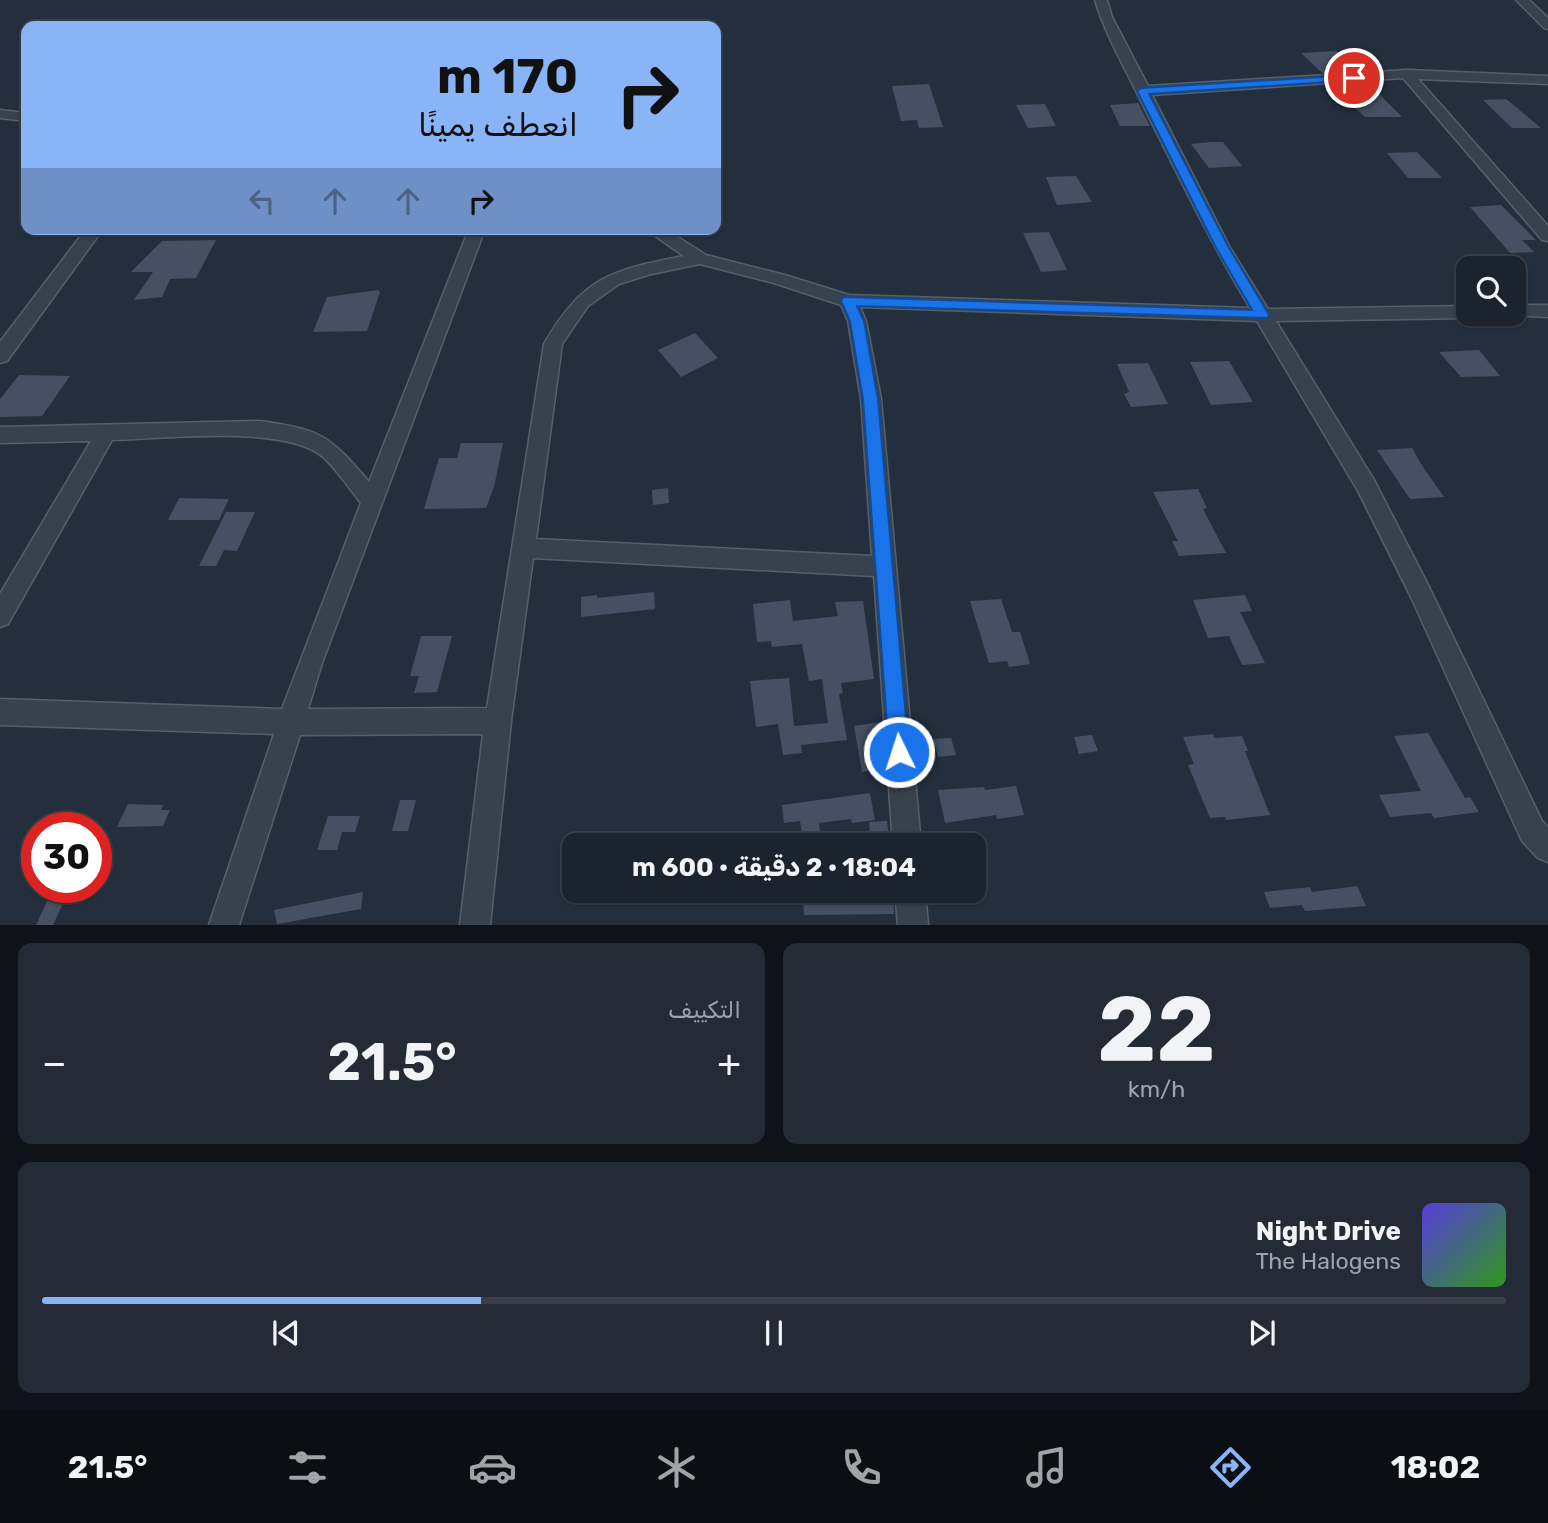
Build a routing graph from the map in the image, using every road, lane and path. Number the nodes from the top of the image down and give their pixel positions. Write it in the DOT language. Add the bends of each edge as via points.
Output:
graph roads {
  1 [pos="1101,0"];
  2 [pos="1522,0"];
  3 [pos="1548,25"];
  4 [pos="1407,74"];
  5 [pos="1548,80"];
  6 [pos="1142,91"];
  7 [pos="0,114"];
  8 [pos="21,116"];
  9 [pos="91,235"];
  10 [pos="475,235"];
  11 [pos="662,235"];
  12 [pos="1548,236"];
  13 [pos="699,259"];
  14 [pos="848,301"];
  15 [pos="1548,311"];
  16 [pos="1456,312"];
  17 [pos="1526,312"];
  18 [pos="1262,315"];
  19 [pos="0,356"];
  20 [pos="107,431"];
  21 [pos="0,435"];
  22 [pos="372,500"];
  23 [pos="524,548"];
  24 [pos="883,567"];
  25 [pos="0,615"];
  26 [pos="0,712"];
  27 [pos="498,721"];
  28 [pos="289,722"];
  29 [pos="906,833"];
  30 [pos="1543,836"];
  31 [pos="911,903"];
  32 [pos="224,925"];
  33 [pos="475,925"];
  34 [pos="913,925"];
  1 -- 6 [label="street"];
  2 -- 3 [label="street"];
  4 -- 5 [label="street"];
  4 -- 6 [label="street"];
  4 -- 12 [label="street"];
  6 -- 18 [label="street" via="1221,246"];
  7 -- 8 [label="street"];
  9 -- 19 [label="street"];
  10 -- 22 [label="street"];
  11 -- 13 [label="street"];
  13 -- 14 [label="street"];
  13 -- 23 [label="street" via="626,274 589,292 570,314 554,344 542,405"];
  14 -- 18 [label="street"];
  14 -- 24 [label="street" via="857,321 871,399"];
  15 -- 17 [label="street"];
  16 -- 18 [label="street"];
  18 -- 30 [label="street" via="1366,486"];
  20 -- 21 [label="street"];
  20 -- 22 [label="street" via="260,429 301,435 330,451"];
  20 -- 25 [label="street"];
  22 -- 28 [label="street"];
  23 -- 24 [label="street"];
  23 -- 27 [label="street"];
  24 -- 29 [label="street"];
  26 -- 28 [label="street"];
  27 -- 28 [label="street"];
  27 -- 33 [label="street"];
  28 -- 32 [label="street"];
  31 -- 34 [label="street"];
}
